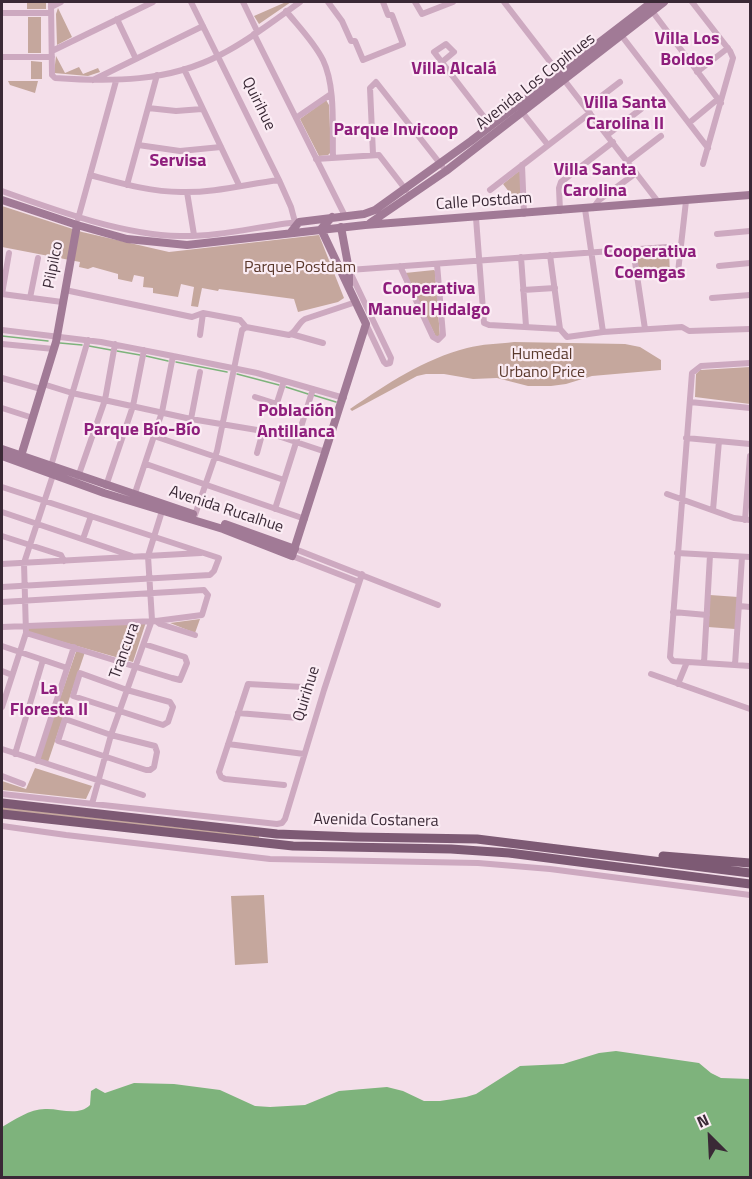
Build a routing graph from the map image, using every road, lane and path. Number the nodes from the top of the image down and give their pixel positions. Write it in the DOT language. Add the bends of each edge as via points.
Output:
graph roads {
  1 [pos="61,2"];
  2 [pos="153,2"];
  3 [pos="191,2"];
  4 [pos="243,2"];
  5 [pos="300,2"];
  6 [pos="328,2"];
  7 [pos="383,2"];
  8 [pos="415,2"];
  9 [pos="453,2"];
  10 [pos="504,2"];
  11 [pos="652,2"];
  12 [pos="664,2"];
  13 [pos="692,2"];
  14 [pos="51,7"];
  15 [pos="286,11"];
  16 [pos="652,11"];
  17 [pos="2,13"];
  18 [pos="117,19"];
  19 [pos="203,26"];
  20 [pos="256,32"];
  21 [pos="621,35"];
  22 [pos="728,48"];
  23 [pos="52,54"];
  24 [pos="2,57"];
  25 [pos="218,57"];
  26 [pos="135,59"];
  27 [pos="442,62"];
  28 [pos="184,69"];
  29 [pos="697,72"];
  30 [pos="157,75"];
  31 [pos="562,76"];
  32 [pos="91,81"];
  33 [pos="116,81"];
  34 [pos="620,82"];
  35 [pos="331,94"];
  36 [pos="719,101"];
  37 [pos="148,108"];
  38 [pos="202,109"];
  39 [pos="641,109"];
  40 [pos="588,110"];
  41 [pos="522,112"];
  42 [pos="296,118"];
  43 [pos="689,123"];
  44 [pos="491,126"];
  45 [pos="607,135"];
  46 [pos="662,136"];
  47 [pos="612,142"];
  48 [pos="548,145"];
  49 [pos="138,146"];
  50 [pos="221,147"];
  51 [pos="708,148"];
  52 [pos="374,154"];
  53 [pos="333,158"];
  54 [pos="316,159"];
  55 [pos="627,162"];
  56 [pos="703,164"];
  57 [pos="522,165"];
  58 [pos="443,167"];
  59 [pos="636,172"];
  60 [pos="90,175"];
  61 [pos="279,180"];
  62 [pos="127,185"];
  63 [pos="239,186"];
  64 [pos="490,189"];
  65 [pos="2,191"];
  66 [pos="187,192"];
  67 [pos="408,192"];
  68 [pos="750,195"];
  69 [pos="2,201"];
  70 [pos="686,201"];
  71 [pos="394,203"];
  72 [pos="660,203"];
  73 [pos="589,209"];
  74 [pos="560,211"];
  75 [pos="524,214"];
  76 [pos="79,215"];
  77 [pos="345,216"];
  78 [pos="332,218"];
  79 [pos="476,218"];
  80 [pos="297,222"];
  81 [pos="407,222"];
  82 [pos="77,225"];
  83 [pos="365,225"];
  84 [pos="341,227"];
  85 [pos="321,229"];
  86 [pos="750,231"];
  87 [pos="291,232"];
  88 [pos="717,234"];
  89 [pos="194,235"];
  90 [pos="681,246"];
  91 [pos="633,249"];
  92 [pos="591,252"];
  93 [pos="9,253"];
  94 [pos="550,255"];
  95 [pos="521,257"];
  96 [pos="38,258"];
  97 [pos="480,261"];
  98 [pos="750,263"];
  99 [pos="437,264"];
  100 [pos="400,266"];
  101 [pos="719,266"];
  102 [pos="349,270"];
  103 [pos="678,272"];
  104 [pos="349,288"];
  105 [pos="555,288"];
  106 [pos="64,290"];
  107 [pos="523,290"];
  108 [pos="2,294"];
  109 [pos="750,295"];
  110 [pos="30,298"];
  111 [pos="712,298"];
  112 [pos="62,302"];
  113 [pos="356,302"];
  114 [pos="204,313"];
  115 [pos="366,324"];
  116 [pos="246,327"];
  117 [pos="526,327"];
  118 [pos="560,329"];
  119 [pos="645,329"];
  120 [pos="750,329"];
  121 [pos="2,330"];
  122 [pos="603,332"];
  123 [pos="291,334"];
  124 [pos="200,335"];
  125 [pos="57,337"];
  126 [pos="88,340"];
  127 [pos="323,343"];
  128 [pos="2,344"];
  129 [pos="115,344"];
  130 [pos="54,350"];
  131 [pos="144,350"];
  132 [pos="173,356"];
  133 [pos="750,363"];
  134 [pos="234,368"];
  135 [pos="200,372"];
  136 [pos="2,378"];
  137 [pos="284,381"];
  138 [pos="42,387"];
  139 [pos="313,389"];
  140 [pos="72,393"];
  141 [pos="255,397"];
  142 [pos="344,398"];
  143 [pos="105,400"];
  144 [pos="690,402"];
  145 [pos="277,404"];
  146 [pos="133,406"];
  147 [pos="2,408"];
  148 [pos="750,408"];
  149 [pos="162,412"];
  150 [pos="274,412"];
  151 [pos="33,418"];
  152 [pos="191,419"];
  153 [pos="223,425"];
  154 [pos="263,431"];
  155 [pos="154,436"];
  156 [pos="686,438"];
  157 [pos="719,441"];
  158 [pos="296,442"];
  159 [pos="750,444"];
  160 [pos="2,449"];
  161 [pos="326,452"];
  162 [pos="257,453"];
  163 [pos="2,456"];
  164 [pos="21,456"];
  165 [pos="750,456"];
  166 [pos="215,457"];
  167 [pos="146,464"];
  168 [pos="52,470"];
  169 [pos="78,477"];
  170 [pos="284,480"];
  171 [pos="206,484"];
  172 [pos="106,486"];
  173 [pos="2,487"];
  174 [pos="667,494"];
  175 [pos="134,496"];
  176 [pos="681,498"];
  177 [pos="45,501"];
  178 [pos="163,508"];
  179 [pos="275,509"];
  180 [pos="713,510"];
  181 [pos="2,512"];
  182 [pos="195,515"];
  183 [pos="91,516"];
  184 [pos="305,519"];
  185 [pos="748,520"];
  186 [pos="38,524"];
  187 [pos="2,536"];
  188 [pos="154,536"];
  189 [pos="83,539"];
  190 [pos="30,546"];
  191 [pos="205,553"];
  192 [pos="294,553"];
  193 [pos="677,553"];
  194 [pos="710,555"];
  195 [pos="148,556"];
  196 [pos="135,557"];
  197 [pos="742,557"];
  198 [pos="750,558"];
  199 [pos="64,561"];
  200 [pos="24,563"];
  201 [pos="4,564"];
  202 [pos="362,574"];
  203 [pos="149,578"];
  204 [pos="359,582"];
  205 [pos="24,585"];
  206 [pos="2,587"];
  207 [pos="150,594"];
  208 [pos="25,601"];
  209 [pos="2,602"];
  210 [pos="438,606"];
  211 [pos="739,606"];
  212 [pos="750,607"];
  213 [pos="673,612"];
  214 [pos="706,615"];
  215 [pos="154,620"];
  216 [pos="2,627"];
  217 [pos="26,629"];
  218 [pos="195,635"];
  219 [pos="144,644"];
  220 [pos="2,646"];
  221 [pos="74,647"];
  222 [pos="20,652"];
  223 [pos="43,660"];
  224 [pos="687,662"];
  225 [pos="704,663"];
  226 [pos="735,665"];
  227 [pos="750,666"];
  228 [pos="135,667"];
  229 [pos="67,668"];
  230 [pos="2,671"];
  231 [pos="651,674"];
  232 [pos="12,675"];
  233 [pos="678,684"];
  234 [pos="303,687"];
  235 [pos="127,690"];
  236 [pos="3,697"];
  237 [pos="2,708"];
  238 [pos="750,709"];
  239 [pos="119,712"];
  240 [pos="238,713"];
  241 [pos="298,718"];
  242 [pos="111,735"];
  243 [pos="228,744"];
  244 [pos="2,749"];
  245 [pos="15,754"];
  246 [pos="304,754"];
  247 [pos="105,758"];
  248 [pos="37,761"];
  249 [pos="2,776"];
  250 [pos="98,782"];
  251 [pos="23,784"];
  252 [pos="284,785"];
  253 [pos="2,794"];
  254 [pos="143,795"];
  255 [pos="2,803"];
  256 [pos="92,804"];
  257 [pos="2,814"];
  258 [pos="2,826"];
  259 [pos="616,855"];
  260 [pos="750,863"];
  261 [pos="750,873"];
  262 [pos="750,884"];
  263 [pos="750,896"];
  1 -- 14 [label="street"];
  2 -- 18 [label="street"];
  3 -- 19 [label="street, Quirihue"];
  4 -- 20 [label="street"];
  5 -- 15 [label="street"];
  6 -- 7 [label="street" via="363,60 404,44"];
  8 -- 9 [label="street" via="422,14"];
  10 -- 31 [label="street"];
  11 -- 31 [label="street, Avenida Los Copihues"];
  12 -- 16 [label="street, Avenida Los Copihues"];
  13 -- 22 [label="street"];
  14 -- 17 [label="street"];
  14 -- 23 [label="street"];
  15 -- 20 [label="street"];
  15 -- 35 [label="street" via="322,59"];
  16 -- 21 [label="street, Avenida Los Copihues"];
  16 -- 29 [label="street"];
  18 -- 23 [label="street"];
  18 -- 26 [label="street"];
  19 -- 25 [label="street, Quirihue"];
  19 -- 26 [label="street"];
  20 -- 25 [label="street"];
  20 -- 42 [label="street"];
  21 -- 31 [label="street, Avenida Los Copihues"];
  21 -- 43 [label="street"];
  22 -- 29 [label="street"];
  22 -- 36 [label="street" via="733,60"];
  23 -- 24 [label="street"];
  23 -- 32 [label="street" via="53,77"];
  25 -- 28 [label="street"];
  25 -- 61 [label="street, Quirihue"];
  26 -- 32 [label="street"];
  27 -- 44 [label="street"];
  28 -- 30 [label="street"];
  28 -- 38 [label="street"];
  29 -- 36 [label="street"];
  30 -- 33 [label="street"];
  30 -- 37 [label="street"];
  31 -- 40 [label="street"];
  31 -- 41 [label="street, Avenida Los Copihues"];
  31 -- 44 [label="street, Avenida Los Copihues"];
  32 -- 33 [label="street"];
  33 -- 60 [label="street, Pilpilco"];
  34 -- 40 [label="street"];
  35 -- 42 [label="street"];
  35 -- 53 [label="street"];
  36 -- 43 [label="street"];
  36 -- 51 [label="street"];
  37 -- 38 [label="street"];
  37 -- 49 [label="street"];
  38 -- 50 [label="street"];
  39 -- 45 [label="street"];
  40 -- 45 [label="street"];
  40 -- 48 [label="street"];
  41 -- 48 [label="street"];
  41 -- 58 [label="street, Avenida Los Copihues"];
  42 -- 54 [label="street"];
  43 -- 51 [label="street"];
  44 -- 58 [label="street, Avenida Los Copihues"];
  45 -- 47 [label="street"];
  46 -- 55 [label="street"];
  47 -- 55 [label="street"];
  47 -- 74 [label="street" via="561,182"];
  48 -- 57 [label="street"];
  49 -- 50 [label="street" via="180,152"];
  49 -- 62 [label="street"];
  50 -- 63 [label="street"];
  51 -- 56 [label="street"];
  52 -- 53 [label="street"];
  52 -- 58 [label="street" via="370,88 376,82"];
  52 -- 67 [label="street" via="382,157"];
  53 -- 54 [label="street"];
  54 -- 77 [label="street"];
  55 -- 59 [label="street"];
  57 -- 64 [label="street"];
  57 -- 75 [label="street"];
  58 -- 67 [label="street, Avenida Los Copihues"];
  59 -- 72 [label="street"];
  59 -- 73 [label="street"];
  60 -- 62 [label="street"];
  60 -- 76 [label="street, Pilpilco"];
  61 -- 63 [label="street"];
  61 -- 80 [label="street, Quirihue"];
  62 -- 66 [label="street"];
  63 -- 66 [label="street"];
  65 -- 76 [label="street"];
  66 -- 89 [label="street"];
  67 -- 71 [label="street, Avenida Los Copihues"];
  68 -- 70 [label="street, Calle Postdam"];
  69 -- 82 [label="street, Calle Postdam"];
  70 -- 72 [label="street, Calle Postdam"];
  70 -- 90 [label="street"];
  71 -- 77 [label="street"];
  71 -- 81 [label="street"];
  71 -- 83 [label="street, Avenida Los Copihues"];
  72 -- 73 [label="street, Calle Postdam"];
  73 -- 74 [label="street, Calle Postdam"];
  73 -- 92 [label="street"];
  74 -- 75 [label="street, Calle Postdam"];
  75 -- 79 [label="street, Calle Postdam"];
  76 -- 82 [label="street, Pilpilco"];
  76 -- 89 [label="street" via="144,232"];
  77 -- 78 [label="street"];
  78 -- 80 [label="street"];
  78 -- 85 [label="street"];
  79 -- 81 [label="street, Calle Postdam"];
  79 -- 97 [label="street"];
  80 -- 87 [label="street"];
  80 -- 89 [label="street"];
  81 -- 83 [label="street, Calle Postdam"];
  82 -- 87 [label="street, Calle Postdam" via="132,240 176,245"];
  82 -- 106 [label="street, Pilpilco"];
  83 -- 84 [label="street, Calle Postdam"];
  84 -- 85 [label="street, Calle Postdam"];
  84 -- 102 [label="street"];
  85 -- 87 [label="street, Calle Postdam"];
  85 -- 104 [label="street"];
  86 -- 88 [label="street"];
  90 -- 91 [label="street"];
  90 -- 103 [label="street"];
  91 -- 92 [label="street"];
  91 -- 119 [label="street"];
  92 -- 94 [label="street"];
  92 -- 122 [label="street"];
  93 -- 108 [label="street"];
  94 -- 95 [label="street"];
  94 -- 105 [label="street"];
  95 -- 97 [label="street"];
  95 -- 107 [label="street"];
  96 -- 110 [label="street"];
  97 -- 99 [label="street"];
  97 -- 117 [label="street" via="484,323"];
  98 -- 101 [label="street"];
  99 -- 100 [label="street"];
  99 -- 100 [label="street" via="443,335 438,340 433,337"];
  100 -- 102 [label="street"];
  102 -- 104 [label="street"];
  102 -- 115 [label="street" via="390,363 384,362"];
  104 -- 113 [label="street"];
  105 -- 107 [label="street"];
  105 -- 118 [label="street"];
  106 -- 112 [label="street, Pilpilco"];
  106 -- 114 [label="street" via="194,318"];
  107 -- 117 [label="street"];
  108 -- 110 [label="street"];
  109 -- 111 [label="street"];
  110 -- 112 [label="street"];
  112 -- 125 [label="street, Pilpilco"];
  113 -- 115 [label="street"];
  113 -- 123 [label="street" via="305,319"];
  114 -- 116 [label="street" via="240,320"];
  114 -- 124 [label="street"];
  115 -- 142 [label="street"];
  116 -- 123 [label="street"];
  116 -- 134 [label="street"];
  117 -- 118 [label="street"];
  118 -- 122 [label="street" via="568,338"];
  119 -- 120 [label="street"];
  119 -- 122 [label="street"];
  121 -- 125 [label="street"];
  123 -- 127 [label="street"];
  125 -- 126 [label="street"];
  125 -- 130 [label="street, Pilpilco"];
  126 -- 129 [label="street"];
  126 -- 140 [label="street"];
  128 -- 130 [label="street"];
  129 -- 131 [label="street"];
  129 -- 143 [label="street"];
  130 -- 138 [label="street, Pilpilco"];
  131 -- 132 [label="street"];
  131 -- 146 [label="street"];
  132 -- 134 [label="street"];
  132 -- 149 [label="street"];
  133 -- 144 [label="street" via="697,368 692,375"];
  134 -- 137 [label="street"];
  134 -- 153 [label="street"];
  135 -- 152 [label="street"];
  136 -- 138 [label="street"];
  137 -- 139 [label="street"];
  137 -- 145 [label="street"];
  138 -- 140 [label="street"];
  138 -- 151 [label="street, Pilpilco"];
  139 -- 142 [label="street"];
  139 -- 158 [label="street"];
  140 -- 143 [label="street"];
  140 -- 168 [label="street"];
  141 -- 145 [label="street"];
  142 -- 161 [label="street"];
  143 -- 146 [label="street"];
  143 -- 169 [label="street"];
  144 -- 148 [label="street"];
  144 -- 156 [label="street"];
  145 -- 150 [label="street"];
  146 -- 149 [label="street"];
  146 -- 172 [label="street"];
  147 -- 151 [label="street"];
  149 -- 152 [label="street"];
  149 -- 155 [label="street"];
  151 -- 164 [label="street, Pilpilco"];
  152 -- 153 [label="street"];
  153 -- 154 [label="street"];
  153 -- 166 [label="street"];
  154 -- 158 [label="street"];
  154 -- 162 [label="street"];
  155 -- 166 [label="street"];
  155 -- 167 [label="street"];
  156 -- 157 [label="street"];
  156 -- 176 [label="street"];
  157 -- 159 [label="street"];
  157 -- 180 [label="street"];
  158 -- 161 [label="street"];
  158 -- 170 [label="street"];
  160 -- 164 [label="street, Avenida Rucalhue"];
  161 -- 184 [label="street"];
  163 -- 168 [label="street, Avenida Rucalhue"];
  164 -- 168 [label="street, Avenida Rucalhue"];
  165 -- 185 [label="street"];
  166 -- 170 [label="street"];
  166 -- 171 [label="street"];
  167 -- 171 [label="street"];
  167 -- 175 [label="street"];
  168 -- 169 [label="street, Avenida Rucalhue"];
  168 -- 177 [label="street"];
  168 -- 178 [label="street, Avenida Rucalhue"];
  169 -- 172 [label="street, Avenida Rucalhue"];
  170 -- 179 [label="street"];
  171 -- 179 [label="street"];
  171 -- 182 [label="street"];
  172 -- 175 [label="street, Avenida Rucalhue"];
  173 -- 177 [label="street"];
  174 -- 176 [label="street"];
  175 -- 178 [label="street, Avenida Rucalhue"];
  176 -- 180 [label="street"];
  176 -- 193 [label="street"];
  177 -- 183 [label="street"];
  177 -- 186 [label="street"];
  178 -- 182 [label="street, Avenida Rucalhue"];
  178 -- 188 [label="street, Trancura"];
  178 -- 192 [label="street, Avenida Rucalhue"];
  179 -- 184 [label="street"];
  180 -- 185 [label="street"];
  181 -- 186 [label="street"];
  182 -- 192 [label="street, Avenida Rucalhue"];
  183 -- 188 [label="street"];
  183 -- 189 [label="street"];
  184 -- 192 [label="street"];
  186 -- 189 [label="street"];
  186 -- 190 [label="street"];
  187 -- 190 [label="street"];
  188 -- 191 [label="street"];
  188 -- 195 [label="street, Trancura"];
  189 -- 196 [label="street"];
  190 -- 199 [label="street" via="61,555"];
  190 -- 200 [label="street"];
  191 -- 195 [label="street"];
  191 -- 203 [label="street" via="219,558 212,574"];
  192 -- 202 [label="street, Avenida Rucalhue"];
  192 -- 204 [label="street, Avenida Rucalhue"];
  193 -- 194 [label="street"];
  193 -- 213 [label="street"];
  194 -- 197 [label="street"];
  194 -- 214 [label="street"];
  195 -- 196 [label="street"];
  195 -- 203 [label="street, Trancura"];
  196 -- 199 [label="street"];
  197 -- 198 [label="street"];
  197 -- 211 [label="street"];
  199 -- 200 [label="street"];
  200 -- 201 [label="street"];
  200 -- 205 [label="street"];
  202 -- 204 [label="street, Quirihue"];
  202 -- 210 [label="street, Avenida Rucalhue"];
  203 -- 205 [label="street"];
  203 -- 207 [label="street, Trancura"];
  204 -- 246 [label="street, Quirihue"];
  205 -- 206 [label="street"];
  205 -- 208 [label="street"];
  207 -- 208 [label="street"];
  207 -- 215 [label="street, Trancura"];
  207 -- 215 [label="street" via="207,592 202,615"];
  208 -- 209 [label="street"];
  208 -- 217 [label="street"];
  211 -- 212 [label="street"];
  211 -- 226 [label="street"];
  213 -- 214 [label="street"];
  213 -- 224 [label="street" via="670,660"];
  214 -- 225 [label="street"];
  215 -- 217 [label="street"];
  215 -- 218 [label="street"];
  215 -- 219 [label="street, Trancura"];
  216 -- 217 [label="street"];
  217 -- 221 [label="street"];
  217 -- 222 [label="street"];
  219 -- 228 [label="street, Trancura"];
  219 -- 228 [label="street" via="185,657 188,663 180,680"];
  220 -- 222 [label="street"];
  221 -- 228 [label="street"];
  221 -- 229 [label="street"];
  222 -- 223 [label="street"];
  222 -- 232 [label="street"];
  223 -- 229 [label="street"];
  223 -- 245 [label="street"];
  224 -- 225 [label="street"];
  224 -- 233 [label="street"];
  225 -- 226 [label="street"];
  226 -- 227 [label="street"];
  228 -- 235 [label="street, Trancura"];
  229 -- 248 [label="street"];
  230 -- 232 [label="street"];
  231 -- 233 [label="street"];
  232 -- 236 [label="street"];
  233 -- 238 [label="street"];
  234 -- 240 [label="street, Quirihue" via="248,684"];
  235 -- 239 [label="street, Trancura"];
  235 -- 239 [label="street" via="170,702 168,722 163,725"];
  235 -- 239 [label="street" via="80,673 74,696"];
  236 -- 237 [label="street"];
  239 -- 242 [label="street, Trancura"];
  240 -- 241 [label="street"];
  240 -- 243 [label="street, Quirihue"];
  242 -- 247 [label="street, Trancura"];
  242 -- 247 [label="street" via="157,749 154,767 150,770"];
  242 -- 247 [label="street" via="65,719 58,741"];
  243 -- 246 [label="street"];
  243 -- 252 [label="street, Quirihue" via="221,777"];
  244 -- 245 [label="street"];
  245 -- 248 [label="street"];
  246 -- 256 [label="street, Quirihue" via="282,823"];
  247 -- 250 [label="street, Trancura"];
  248 -- 250 [label="street"];
  249 -- 251 [label="street"];
  250 -- 254 [label="street"];
  250 -- 256 [label="street, Trancura"];
  253 -- 256 [label="street"];
  255 -- 259 [label="main road, Avenida Costanera" via="270,833 477,839"];
  257 -- 262 [label="main road, Avenida Costanera" via="284,845 509,853"];
  258 -- 263 [label="street" via="270,859 478,862"];
  259 -- 260 [label="main road"];
  259 -- 261 [label="main road, Avenida Costanera"];
}
